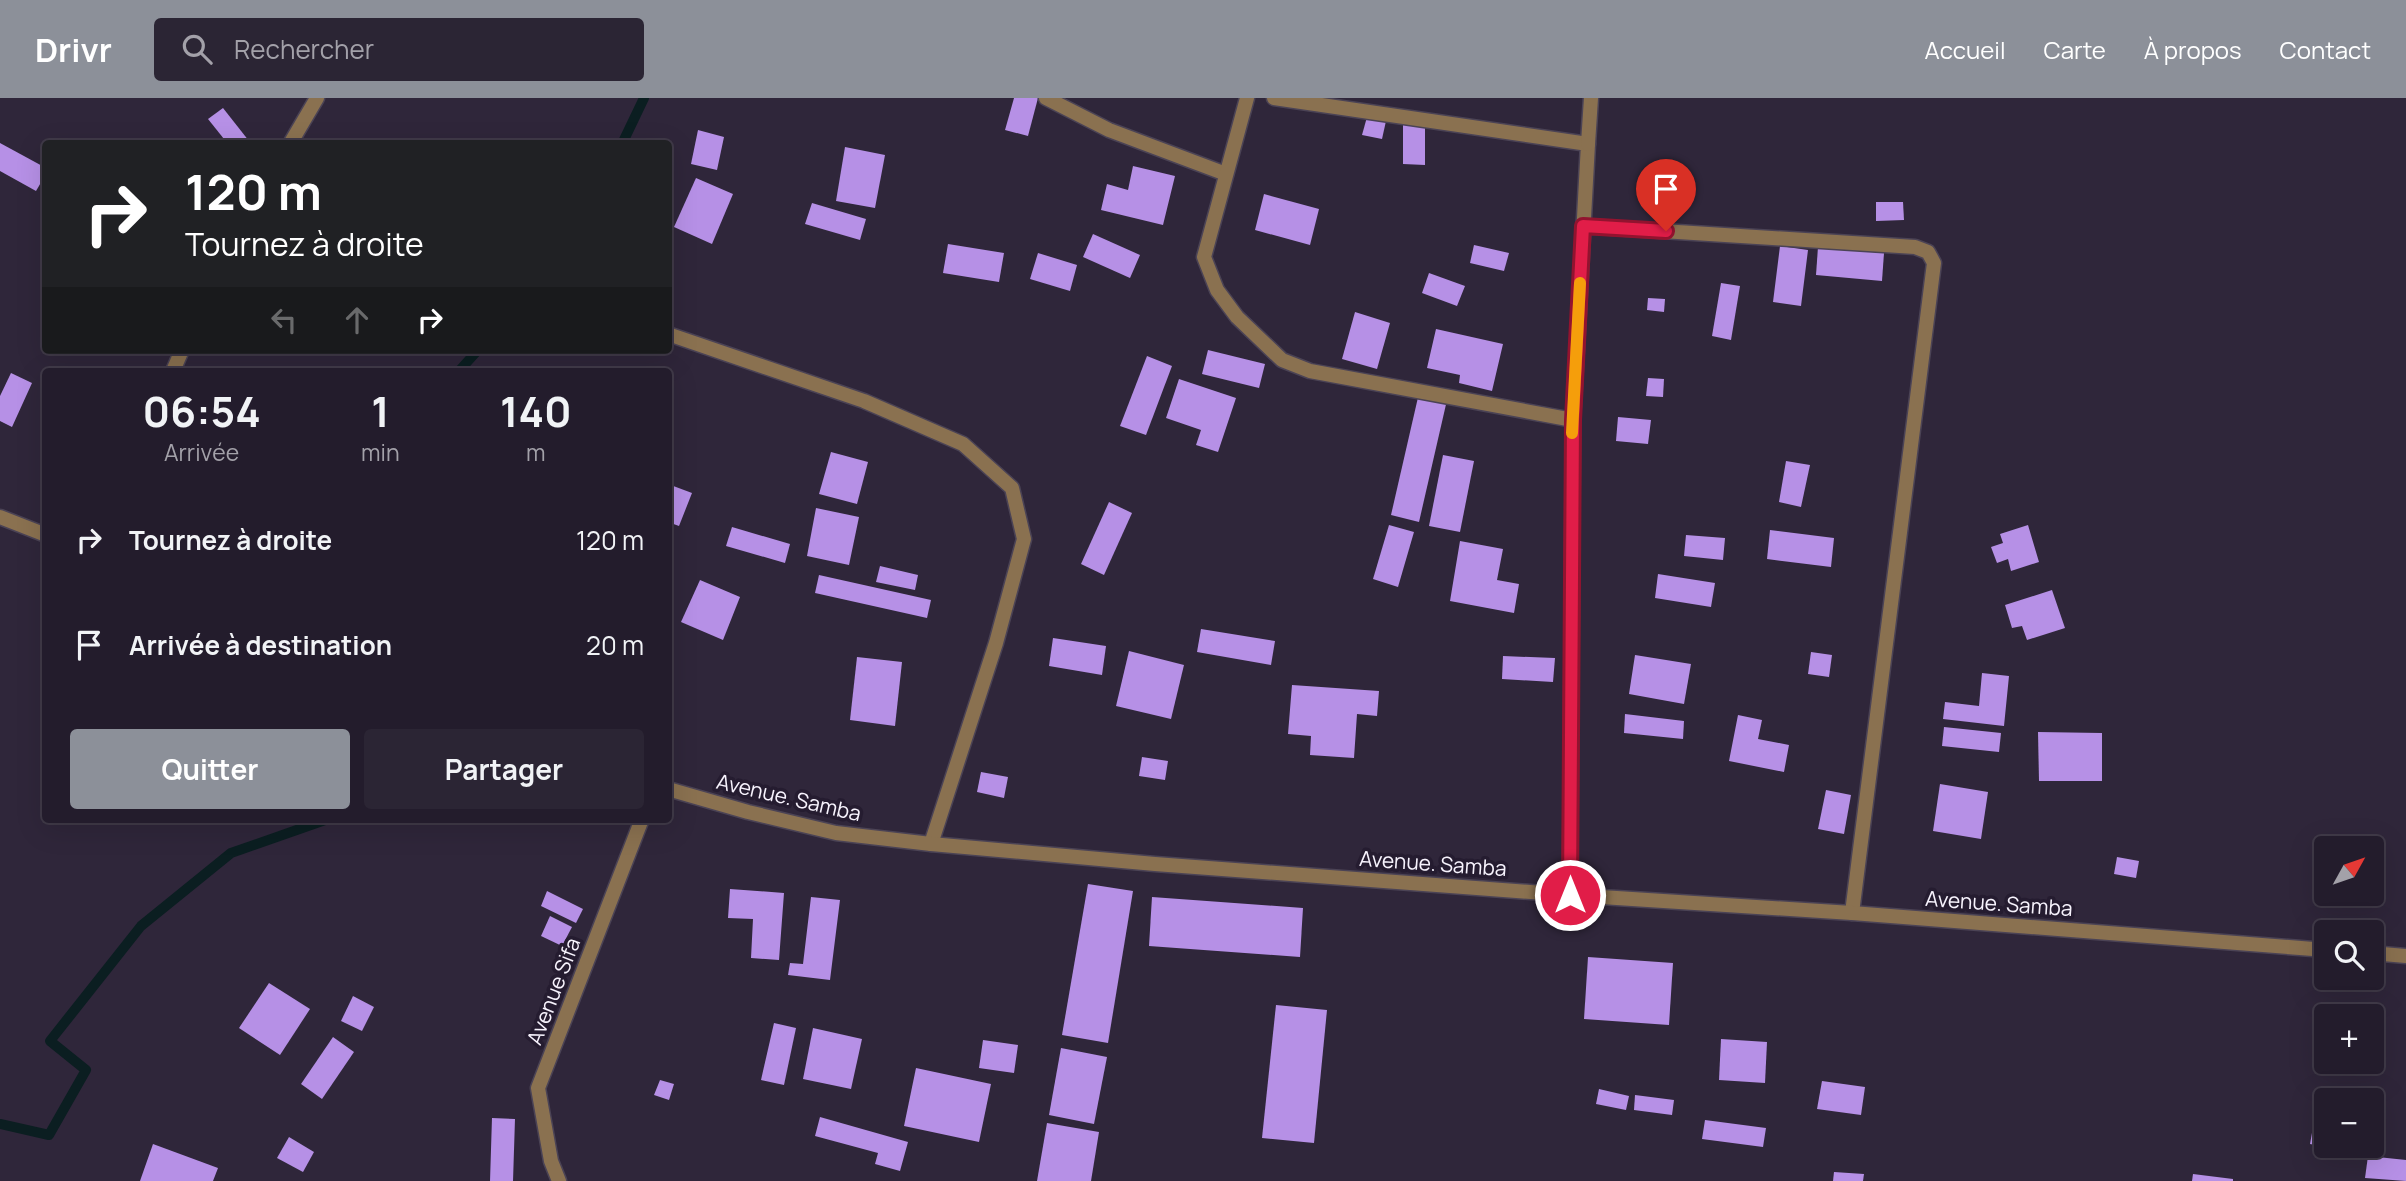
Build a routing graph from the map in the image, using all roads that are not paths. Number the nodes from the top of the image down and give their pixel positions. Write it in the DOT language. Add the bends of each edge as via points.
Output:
graph roads {
  1 [pos="317,98"];
  2 [pos="1046,98"];
  3 [pos="1247,98"];
  4 [pos="1274,98"];
  5 [pos="1591,98"];
  6 [pos="292,140"];
  7 [pos="1588,144"];
  8 [pos="1226,174"];
  9 [pos="1583,226"];
  10 [pos="672,335"];
  11 [pos="1573,420"];
  12 [pos="3,521"];
  13 [pos="42,534"];
  14 [pos="672,790"];
  15 [pos="640,823"];
  16 [pos="931,844"];
  17 [pos="1570,895"];
  18 [pos="1852,913"];
  19 [pos="2314,949"];
  20 [pos="2384,954"];
  21 [pos="2406,956"];
  22 [pos="559,1181"];
  1 -- 6 [label="street"];
  2 -- 8 [label="street" via="1109,130"];
  3 -- 8 [label="street"];
  4 -- 7 [label="street"];
  5 -- 7 [label="street"];
  7 -- 9 [label="street"];
  8 -- 11 [label="street" via="1204,257 1217,290 1237,317 1282,360 1310,371"];
  9 -- 11 [label="street"];
  9 -- 18 [label="street" via="1915,247 1928,251 1934,263"];
  10 -- 16 [label="street" via="864,401 963,444 1013,488 1024,540"];
  11 -- 17 [label="street"];
  12 -- 13 [label="street"];
  14 -- 16 [label="street, Avenue. Samba" via="836,833"];
  15 -- 22 [label="street, Avenue Sifa" via="538,1088"];
  16 -- 17 [label="street, Avenue. Samba"];
  17 -- 18 [label="street, Avenue. Samba"];
  18 -- 19 [label="street, Avenue. Samba"];
  20 -- 21 [label="street"];
}
